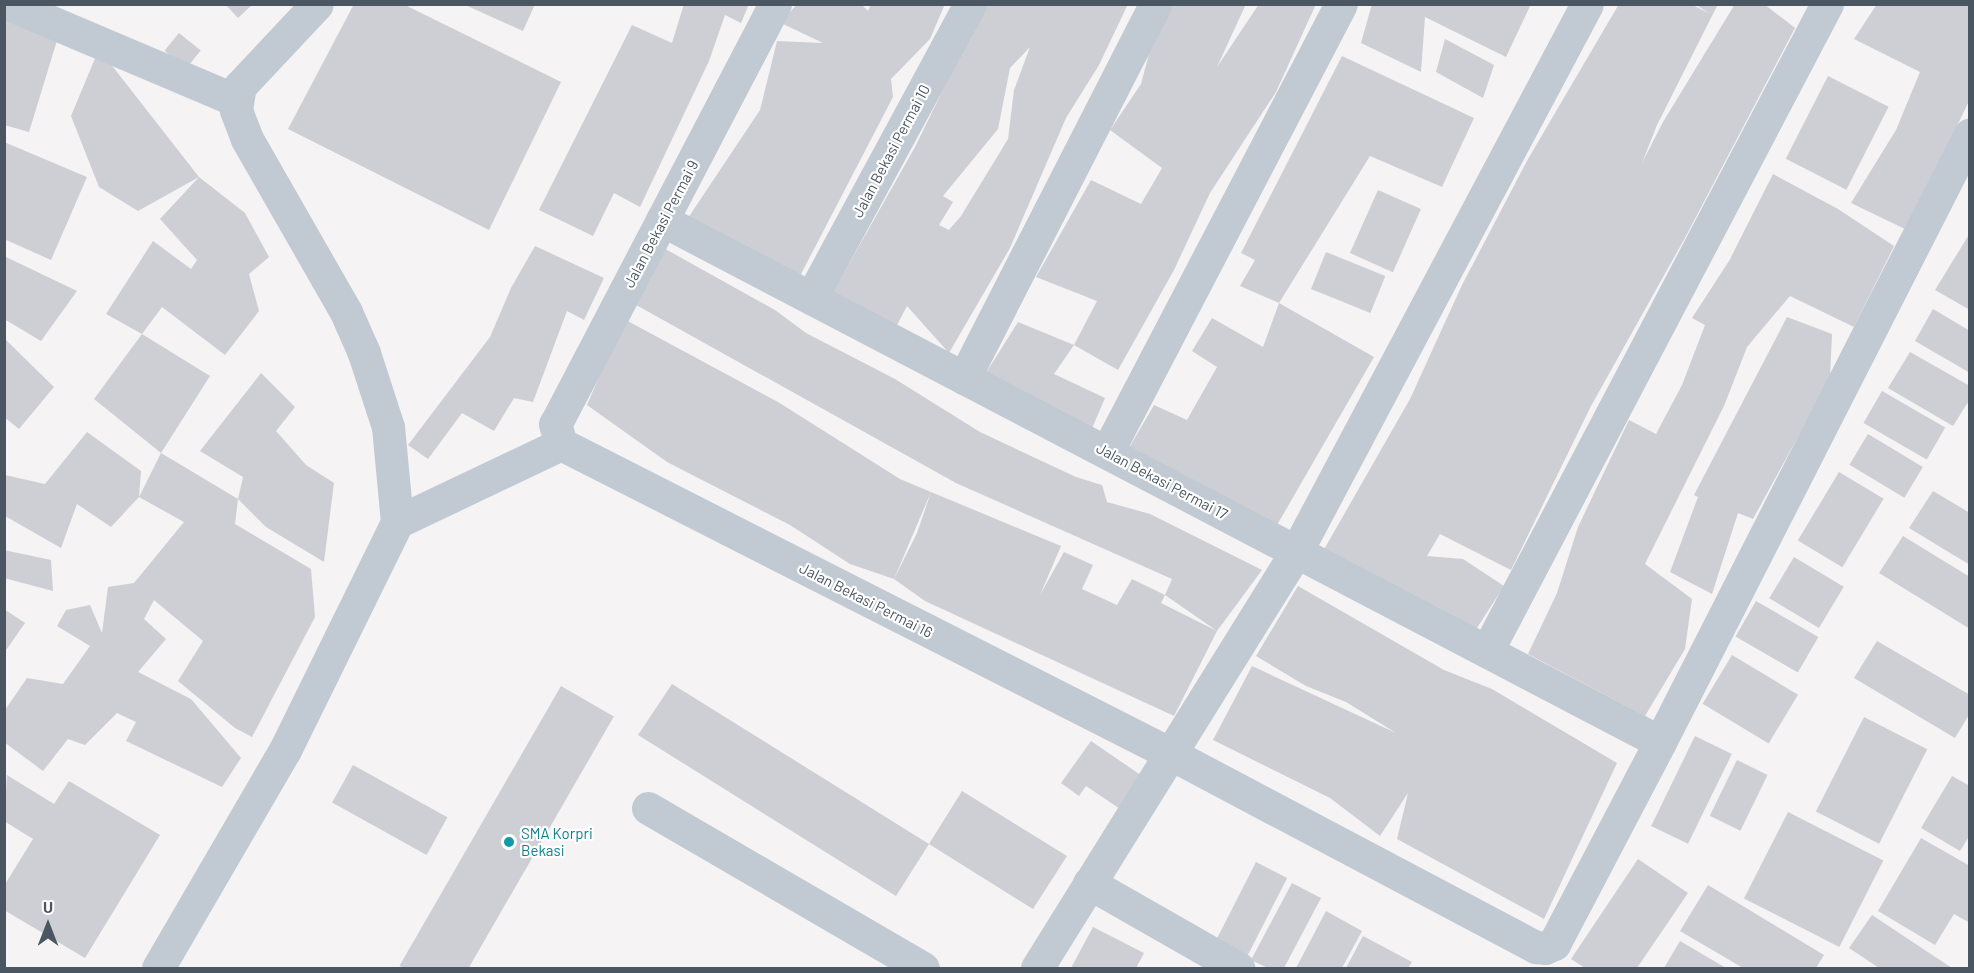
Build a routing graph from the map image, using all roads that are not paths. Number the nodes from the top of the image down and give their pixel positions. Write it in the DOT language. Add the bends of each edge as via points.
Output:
graph roads {
  1 [pos="9,4"];
  2 [pos="317,4"];
  3 [pos="775,4"];
  4 [pos="970,4"];
  5 [pos="1155,4"];
  6 [pos="1341,4"];
  7 [pos="1587,4"];
  8 [pos="1827,4"];
  9 [pos="235,100"];
  10 [pos="1970,134"];
  11 [pos="662,220"];
  12 [pos="811,298"];
  13 [pos="964,378"];
  14 [pos="561,444"];
  15 [pos="1107,452"];
  16 [pos="397,522"];
  17 [pos="1296,552"];
  18 [pos="1487,651"];
  19 [pos="1660,742"];
  20 [pos="1171,754"];
  21 [pos="648,808"];
  22 [pos="1089,883"];
  23 [pos="158,969"];
  24 [pos="923,969"];
  25 [pos="1037,969"];
  26 [pos="1238,969"];
  1 -- 9 [label="street"];
  2 -- 9 [label="street" via="240,86"];
  3 -- 11 [label="street, Jalan Bekasi Permai 9"];
  4 -- 12 [label="street, Jalan Bekasi Permai 10"];
  5 -- 13 [label="street"];
  6 -- 15 [label="street"];
  7 -- 17 [label="street"];
  8 -- 18 [label="street"];
  9 -- 16 [label="street" via="247,139 346,312 364,352 388,427"];
  10 -- 19 [label="street"];
  11 -- 12 [label="street, Jalan Bekasi Permai 17"];
  11 -- 14 [label="street, Jalan Bekasi Permai 9" via="555,424"];
  12 -- 13 [label="street, Jalan Bekasi Permai 17"];
  13 -- 15 [label="street, Jalan Bekasi Permai 17"];
  14 -- 16 [label="street"];
  14 -- 20 [label="street, Jalan Bekasi Permai 16"];
  15 -- 17 [label="street, Jalan Bekasi Permai 17"];
  16 -- 23 [label="street" via="285,750"];
  17 -- 18 [label="street, Jalan Bekasi Permai 17"];
  17 -- 20 [label="street"];
  18 -- 19 [label="street, Jalan Bekasi Permai 17"];
  19 -- 20 [label="street, Jalan Bekasi Permai 16" via="1554,944 1545,948 1536,947"];
  20 -- 22 [label="street"];
  21 -- 24 [label="street"];
  22 -- 25 [label="street"];
  22 -- 26 [label="street"];
}
